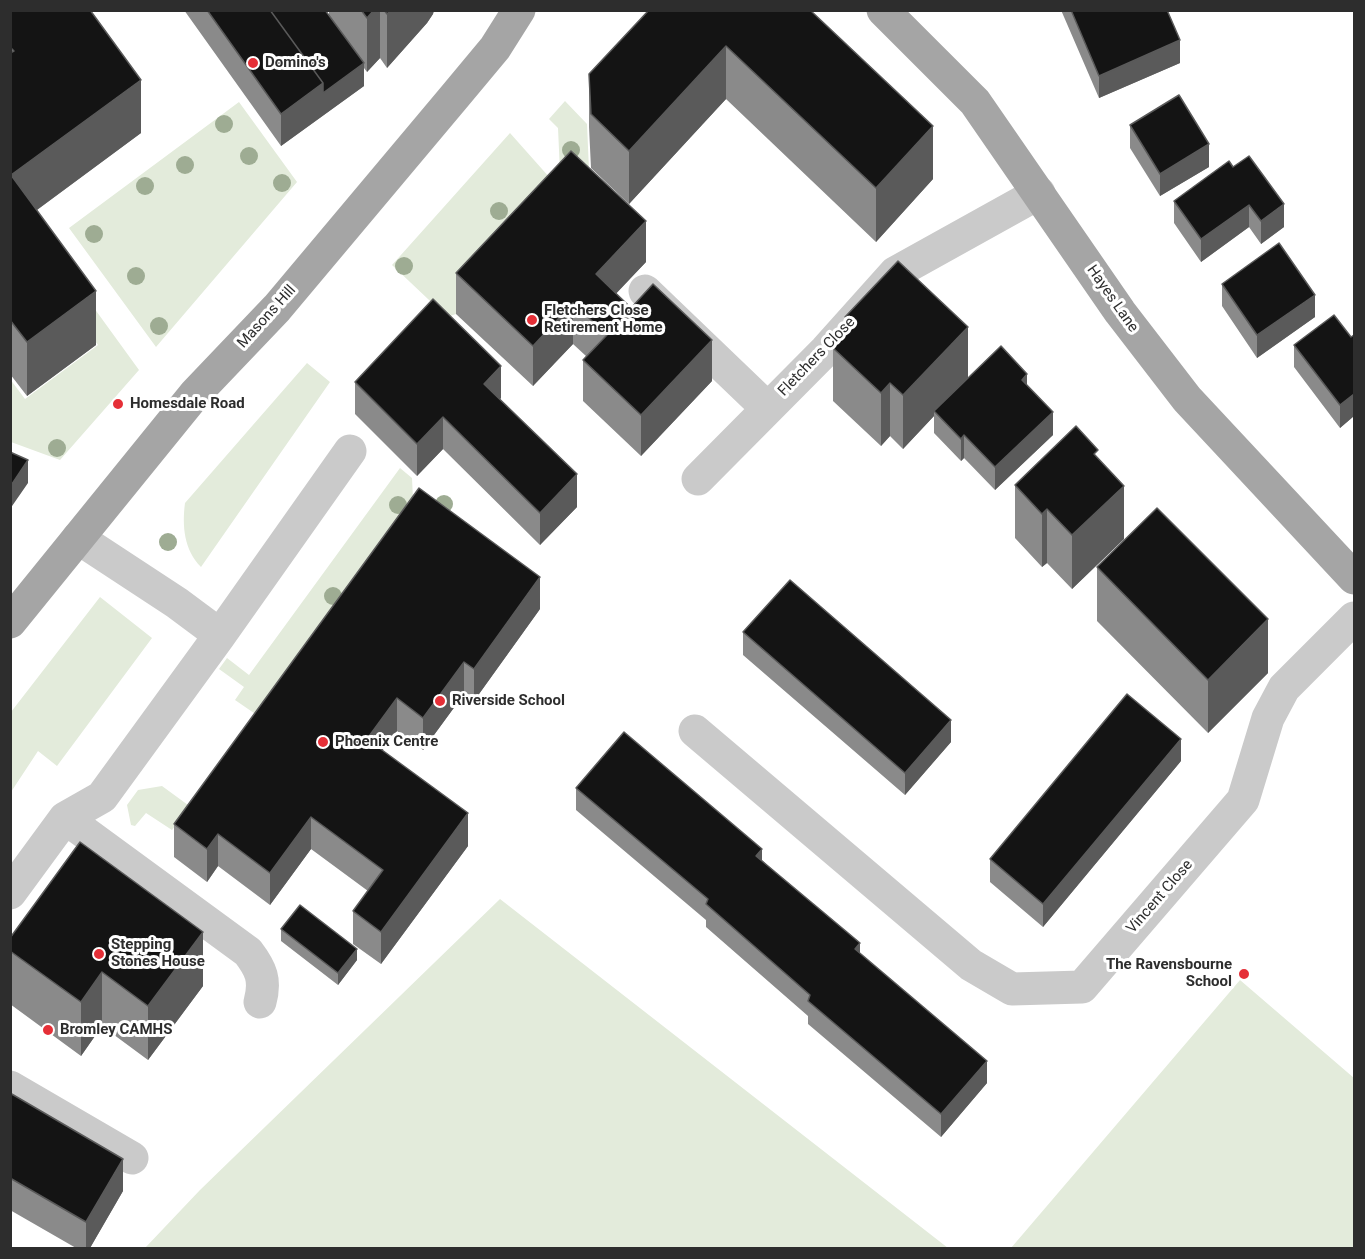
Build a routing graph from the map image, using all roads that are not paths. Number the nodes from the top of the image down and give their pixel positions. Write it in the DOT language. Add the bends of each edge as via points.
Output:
graph roads {
  1 [pos="519,10"];
  2 [pos="883,10"];
  3 [pos="1039,194"];
  4 [pos="645,291"];
  5 [pos="767,408"];
  6 [pos="350,451"];
  7 [pos="698,479"];
  8 [pos="78,538"];
  9 [pos="1354,578"];
  10 [pos="1354,618"];
  11 [pos="10,622"];
  12 [pos="220,636"];
  13 [pos="695,731"];
  14 [pos="65,818"];
  15 [pos="10,893"];
  16 [pos="260,1002"];
  17 [pos="10,1087"];
  18 [pos="132,1158"];
  1 -- 8 [label="main road, Masons Hill" via="495,48 403,159 277,308 195,394"];
  2 -- 3 [label="main road, Hayes Lane" via="975,102"];
  3 -- 5 [label="street, Fletchers Close" via="895,273"];
  3 -- 9 [label="main road, Hayes Lane" via="1120,312 1187,399"];
  4 -- 5 [label="street"];
  5 -- 7 [label="street, Fletchers Close"];
  6 -- 12 [label="street"];
  8 -- 11 [label="main road, Masons Hill"];
  8 -- 12 [label="street"];
  10 -- 13 [label="street, Vincent Close" via="1284,688 1268,718 1243,800 1082,987 1012,989 971,965"];
  12 -- 14 [label="street" via="102,797"];
  14 -- 15 [label="street"];
  14 -- 16 [label="street" via="248,952 261,969 264,987"];
  17 -- 18 [label="street"];
}
